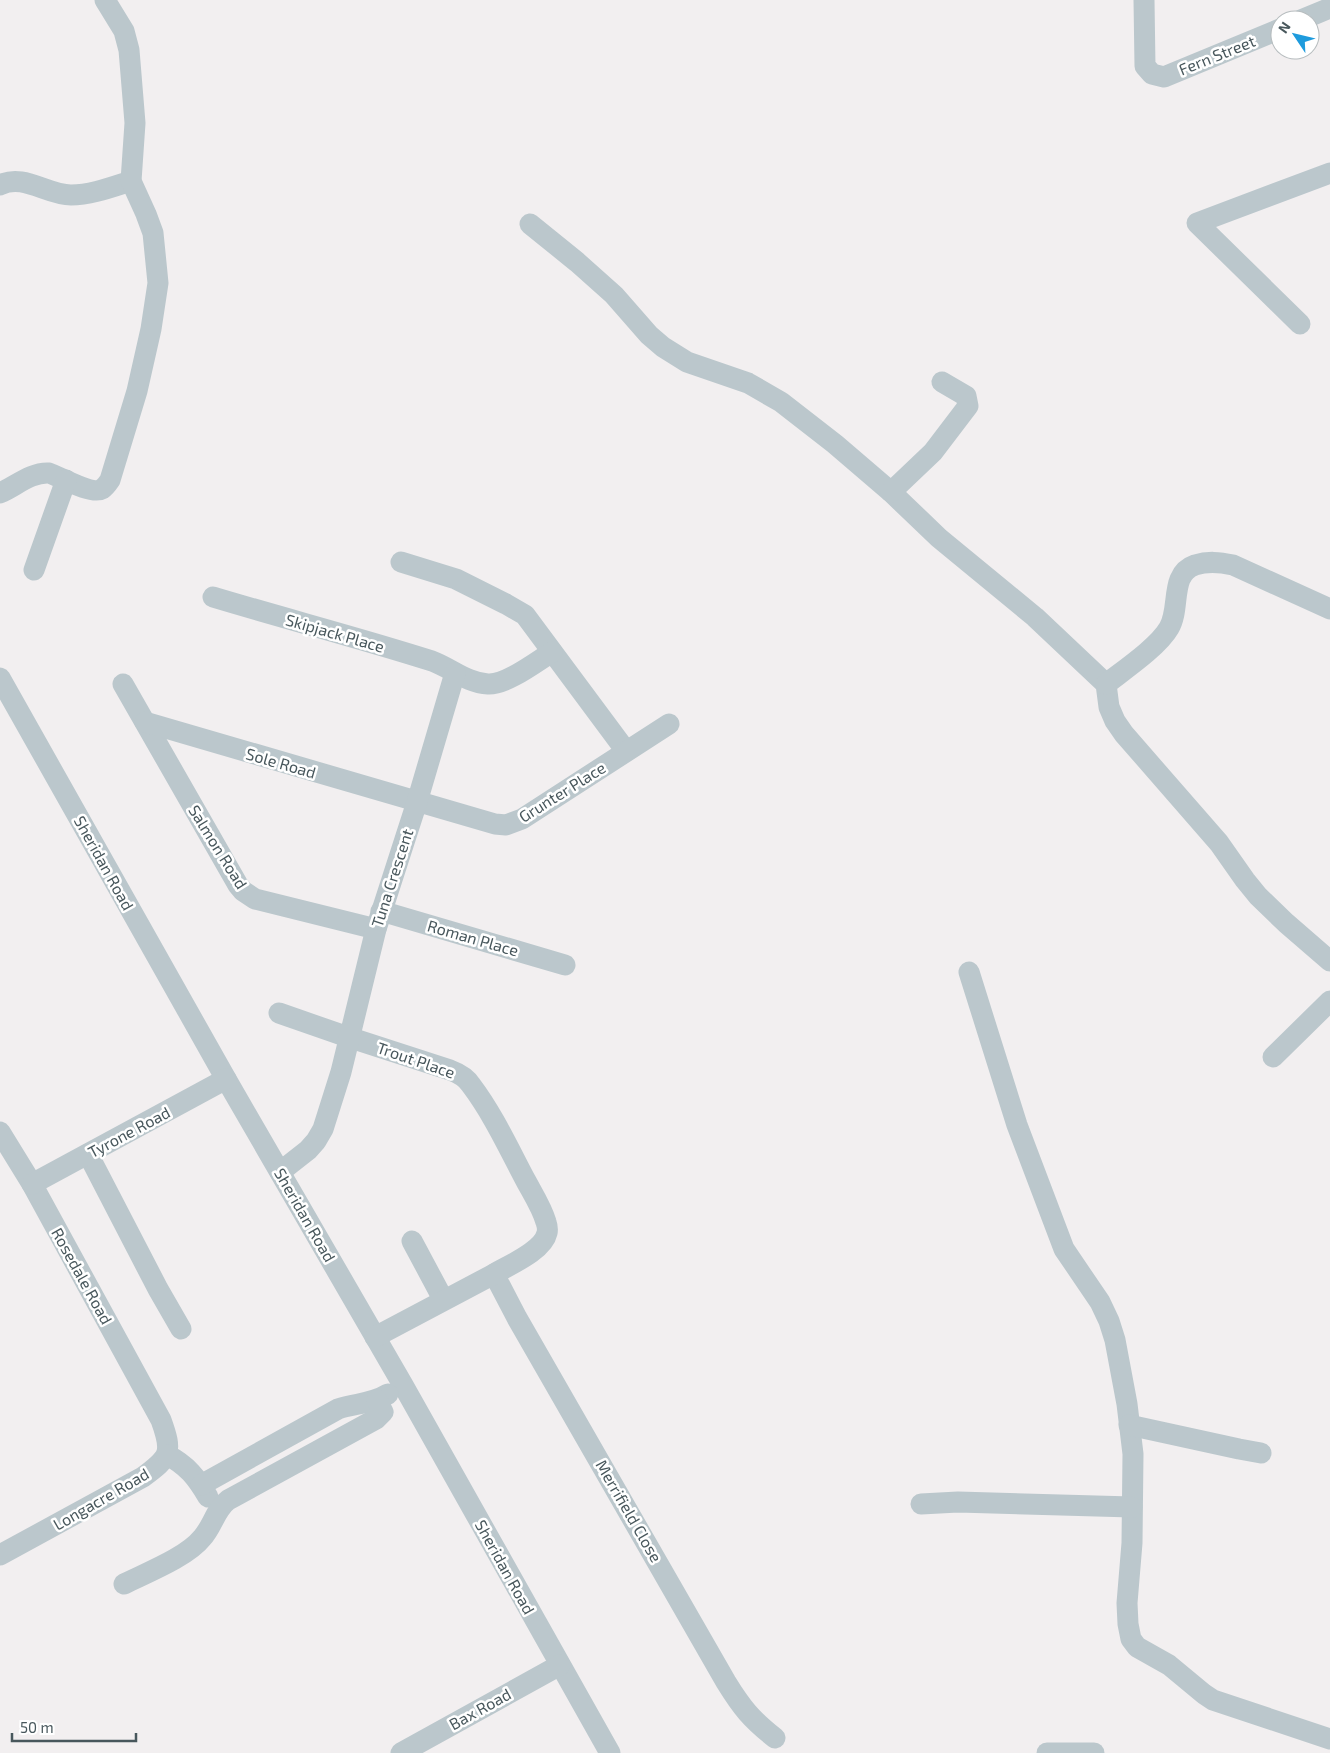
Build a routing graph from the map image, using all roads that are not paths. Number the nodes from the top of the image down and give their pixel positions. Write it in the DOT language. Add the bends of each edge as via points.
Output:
graph roads {
  1 [pos="105,0"];
  2 [pos="1144,0"];
  3 [pos="1270,33"];
  4 [pos="1330,173"];
  5 [pos="131,182"];
  6 [pos="0,185"];
  7 [pos="530,224"];
  8 [pos="1300,324"];
  9 [pos="942,382"];
  10 [pos="66,480"];
  11 [pos="891,492"];
  12 [pos="0,493"];
  13 [pos="401,562"];
  14 [pos="34,570"];
  15 [pos="213,597"];
  16 [pos="1330,609"];
  17 [pos="552,652"];
  18 [pos="455,673"];
  19 [pos="0,678"];
  20 [pos="122,684"];
  21 [pos="1106,684"];
  22 [pos="145,722"];
  23 [pos="669,724"];
  24 [pos="626,751"];
  25 [pos="417,802"];
  26 [pos="379,920"];
  27 [pos="1330,961"];
  28 [pos="565,966"];
  29 [pos="969,972"];
  30 [pos="1330,1001"];
  31 [pos="279,1013"];
  32 [pos="348,1037"];
  33 [pos="1273,1057"];
  34 [pos="226,1080"];
  35 [pos="0,1132"];
  36 [pos="88,1154"];
  37 [pos="280,1172"];
  38 [pos="32,1184"];
  39 [pos="412,1241"];
  40 [pos="494,1274"];
  41 [pos="443,1299"];
  42 [pos="181,1329"];
  43 [pos="375,1337"];
  44 [pos="403,1385"];
  45 [pos="377,1400"];
  46 [pos="1129,1425"];
  47 [pos="1261,1452"];
  48 [pos="167,1455"];
  49 [pos="201,1485"];
  50 [pos="921,1504"];
  51 [pos="1132,1507"];
  52 [pos="217,1511"];
  53 [pos="0,1555"];
  54 [pos="124,1584"];
  55 [pos="560,1665"];
  56 [pos="776,1738"];
  57 [pos="1330,1739"];
  58 [pos="401,1753"];
  59 [pos="610,1753"];
  60 [pos="1047,1753"];
  61 [pos="1094,1753"];
  1 -- 5 [label="street" via="124,31 130,50 135,123"];
  2 -- 3 [label="street, Fern Street" via="1145,66 1152,74 1164,77"];
  4 -- 8 [label="street" via="1197,223"];
  5 -- 6 [label="street" via="69,195 15,181"];
  5 -- 10 [label="street" via="153,233 158,283 138,391 110,480 102,489 92,490"];
  7 -- 11 [label="street" via="614,295 663,347 687,362 748,383 781,402"];
  9 -- 11 [label="street" via="966,396 968,406 933,452"];
  10 -- 12 [label="street" via="42,473"];
  10 -- 14 [label="street"];
  11 -- 21 [label="street" via="939,538 1035,617"];
  13 -- 17 [label="street" via="456,579 525,615"];
  15 -- 18 [label="street, Skipjack Place" via="434,662"];
  16 -- 21 [label="street" via="1233,565 1204,562 1192,566 1181,576 1176,614 1163,638"];
  17 -- 18 [label="street" via="496,684 479,683"];
  17 -- 24 [label="street"];
  18 -- 25 [label="street, Tuna Crescent"];
  19 -- 34 [label="street, Sheridan Road"];
  20 -- 22 [label="street, Salmon Road"];
  21 -- 27 [label="street" via="1109,707 1124,734 1219,843 1258,896"];
  22 -- 25 [label="street, Sole Road"];
  22 -- 26 [label="street, Salmon Road" via="243,891 255,898"];
  23 -- 24 [label="street, Grunter Place"];
  24 -- 25 [label="street, Grunter Place" via="522,819 506,825"];
  25 -- 26 [label="street, Tuna Crescent"];
  26 -- 28 [label="street, Roman Place"];
  26 -- 32 [label="street, Tuna Crescent"];
  29 -- 46 [label="street" via="1017,1125 1064,1249 1109,1321"];
  30 -- 33 [label="street"];
  31 -- 32 [label="street, Trout Place"];
  32 -- 37 [label="street, Tuna Crescent" via="323,1129 308,1150"];
  32 -- 40 [label="street, Trout Place" via="461,1075 470,1083 536,1200 548,1230 541,1244"];
  34 -- 36 [label="street, Tyrone Road"];
  34 -- 37 [label="street, Sheridan Road"];
  35 -- 38 [label="street, Rosedale Road"];
  36 -- 38 [label="street, Tyrone Road"];
  36 -- 42 [label="street"];
  37 -- 43 [label="street, Sheridan Road"];
  38 -- 48 [label="street, Rosedale Road" via="161,1420 168,1441"];
  39 -- 41 [label="street"];
  40 -- 41 [label="street"];
  40 -- 56 [label="street, Merrifield Close" via="726,1682 753,1720"];
  41 -- 43 [label="street"];
  43 -- 44 [label="street, Sheridan Road"];
  44 -- 45 [label="street"];
  44 -- 55 [label="street, Sheridan Road"];
  45 -- 49 [label="street" via="338,1409"];
  45 -- 52 [label="street" via="382,1412 376,1419 228,1500"];
  46 -- 47 [label="street"];
  46 -- 51 [label="street" via="1133,1454"];
  48 -- 49 [label="street" via="186,1466"];
  48 -- 53 [label="street, Longacre Road" via="143,1478"];
  49 -- 52 [label="street"];
  50 -- 51 [label="street" via="958,1502"];
  51 -- 57 [label="street" via="1127,1603 1131,1639 1137,1647 1169,1665 1214,1700"];
  52 -- 54 [label="street" via="208,1531 194,1547"];
  55 -- 58 [label="street, Bax Road"];
  55 -- 59 [label="street, Sheridan Road"];
  60 -- 61 [label="street"];
}
